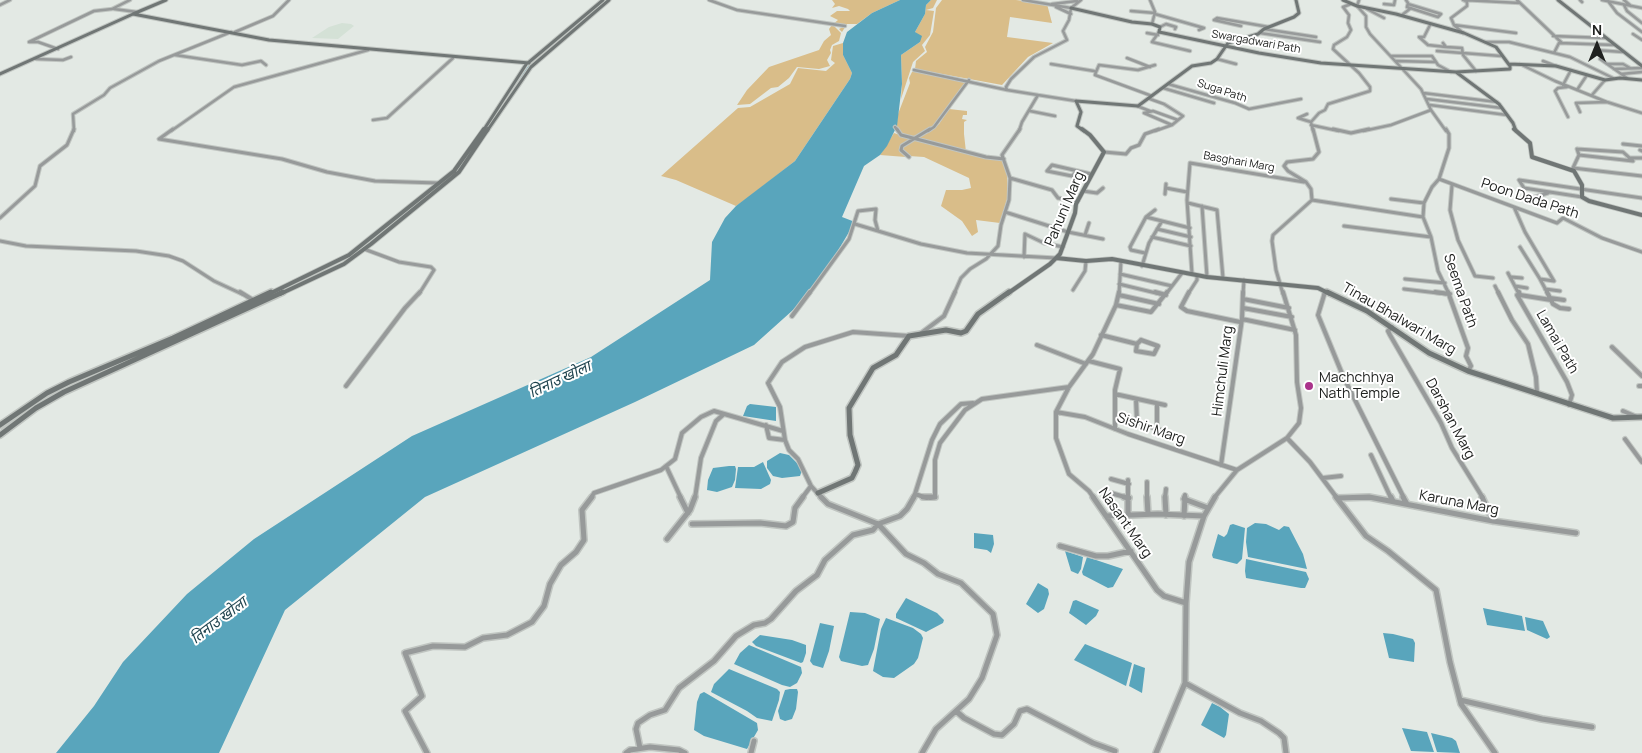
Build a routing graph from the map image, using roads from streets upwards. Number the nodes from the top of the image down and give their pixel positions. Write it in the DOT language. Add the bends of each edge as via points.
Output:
graph roads {
  1 [pos="10,0"];
  2 [pos="130,0"];
  3 [pos="166,0"];
  4 [pos="289,0"];
  5 [pos="603,0"];
  6 [pos="610,0"];
  7 [pos="709,0"];
  8 [pos="1023,0"];
  9 [pos="1081,0"];
  10 [pos="1150,0"];
  11 [pos="1296,0"];
  12 [pos="1343,0"];
  13 [pos="1359,0"];
  14 [pos="1397,0"];
  15 [pos="1463,0"];
  16 [pos="1558,0"];
  17 [pos="1602,0"];
  18 [pos="1624,0"];
  19 [pos="1518,1"];
  20 [pos="1608,1"];
  21 [pos="1406,2"];
  22 [pos="1052,4"];
  23 [pos="1351,4"];
  24 [pos="1384,4"];
  25 [pos="0,5"];
  26 [pos="1624,5"];
  27 [pos="1358,6"];
  28 [pos="1631,6"];
  29 [pos="1072,8"];
  30 [pos="1364,8"];
  31 [pos="1411,8"];
  32 [pos="1642,8"];
  33 [pos="112,9"];
  34 [pos="1131,11"];
  35 [pos="137,12"];
  36 [pos="133,14"];
  37 [pos="1071,14"];
  38 [pos="1155,14"];
  39 [pos="1441,15"];
  40 [pos="1402,16"];
  41 [pos="1384,18"];
  42 [pos="1451,18"];
  43 [pos="1453,23"];
  44 [pos="1642,23"];
  45 [pos="1152,24"];
  46 [pos="1430,25"];
  47 [pos="845,26"];
  48 [pos="1241,26"];
  49 [pos="1160,27"];
  50 [pos="1269,27"];
  51 [pos="1175,29"];
  52 [pos="1264,29"];
  53 [pos="1507,29"];
  54 [pos="1199,30"];
  55 [pos="234,32"];
  56 [pos="1642,32"];
  57 [pos="1147,33"];
  58 [pos="1260,33"];
  59 [pos="1464,33"];
  60 [pos="1516,33"];
  61 [pos="1159,34"];
  62 [pos="1634,35"];
  63 [pos="1552,36"];
  64 [pos="1316,37"];
  65 [pos="1606,38"];
  66 [pos="1642,39"];
  67 [pos="1320,42"];
  68 [pos="1484,42"];
  69 [pos="1443,43"];
  70 [pos="1562,43"];
  71 [pos="1615,45"];
  72 [pos="1226,46"];
  73 [pos="1446,46"];
  74 [pos="58,49"];
  75 [pos="368,50"];
  76 [pos="1595,50"];
  77 [pos="1190,51"];
  78 [pos="1437,51"];
  79 [pos="1623,52"];
  80 [pos="1462,53"];
  81 [pos="1554,53"];
  82 [pos="175,55"];
  83 [pos="1391,56"];
  84 [pos="1501,56"];
  85 [pos="71,57"];
  86 [pos="453,58"];
  87 [pos="1126,58"];
  88 [pos="36,59"];
  89 [pos="1217,59"];
  90 [pos="1604,59"];
  91 [pos="1396,61"];
  92 [pos="1543,61"];
  93 [pos="1436,62"];
  94 [pos="528,63"];
  95 [pos="534,64"];
  96 [pos="1051,64"];
  97 [pos="1236,64"];
  98 [pos="1509,64"];
  99 [pos="1520,64"];
  100 [pos="1606,64"];
  101 [pos="266,65"];
  102 [pos="1155,65"];
  103 [pos="1350,65"];
  104 [pos="1556,66"];
  105 [pos="1150,67"];
  106 [pos="1630,68"];
  107 [pos="1614,69"];
  108 [pos="1642,69"];
  109 [pos="914,70"];
  110 [pos="1404,70"];
  111 [pos="1571,70"];
  112 [pos="1476,71"];
  113 [pos="1096,72"];
  114 [pos="1454,72"];
  115 [pos="0,74"];
  116 [pos="1621,74"];
  117 [pos="1587,75"];
  118 [pos="1613,78"];
  119 [pos="1627,78"];
  120 [pos="969,80"];
  121 [pos="1605,80"];
  122 [pos="1642,80"];
  123 [pos="1168,84"];
  124 [pos="1563,85"];
  125 [pos="1569,87"];
  126 [pos="1163,88"];
  127 [pos="1007,90"];
  128 [pos="1577,90"];
  129 [pos="1423,93"];
  130 [pos="1038,95"];
  131 [pos="1592,95"];
  132 [pos="1151,97"];
  133 [pos="1300,99"];
  134 [pos="1426,99"];
  135 [pos="1076,101"];
  136 [pos="1498,102"];
  137 [pos="1607,102"];
  138 [pos="1214,103"];
  139 [pos="1430,105"];
  140 [pos="1137,106"];
  141 [pos="1502,108"];
  142 [pos="1431,110"];
  143 [pos="1030,111"];
  144 [pos="1150,112"];
  145 [pos="1580,112"];
  146 [pos="1642,112"];
  147 [pos="1306,114"];
  148 [pos="1507,115"];
  149 [pos="1055,116"];
  150 [pos="1568,117"];
  151 [pos="373,120"];
  152 [pos="1178,120"];
  153 [pos="1311,124"];
  154 [pos="1172,125"];
  155 [pos="895,126"];
  156 [pos="916,139"];
  157 [pos="1623,144"];
  158 [pos="937,145"];
  159 [pos="1642,146"];
  160 [pos="1604,150"];
  161 [pos="1104,152"];
  162 [pos="1579,155"];
  163 [pos="908,157"];
  164 [pos="1610,158"];
  165 [pos="1629,158"];
  166 [pos="1642,158"];
  167 [pos="1004,160"];
  168 [pos="1573,169"];
  169 [pos="1077,171"];
  170 [pos="1091,174"];
  171 [pos="1642,176"];
  172 [pos="1010,178"];
  173 [pos="1439,179"];
  174 [pos="1306,182"];
  175 [pos="438,183"];
  176 [pos="1452,185"];
  177 [pos="1103,188"];
  178 [pos="1524,188"];
  179 [pos="1583,189"];
  180 [pos="1083,191"];
  181 [pos="1187,192"];
  182 [pos="1550,192"];
  183 [pos="1165,194"];
  184 [pos="1582,197"];
  185 [pos="1392,198"];
  186 [pos="1642,198"];
  187 [pos="1312,200"];
  188 [pos="1078,201"];
  189 [pos="1188,203"];
  190 [pos="1424,203"];
  191 [pos="1202,206"];
  192 [pos="1514,207"];
  193 [pos="1155,210"];
  194 [pos="1005,212"];
  195 [pos="1642,215"];
  196 [pos="1146,217"];
  197 [pos="1423,217"];
  198 [pos="0,218"];
  199 [pos="1162,222"];
  200 [pos="1089,223"];
  201 [pos="855,224"];
  202 [pos="1344,226"];
  203 [pos="1190,228"];
  204 [pos="1157,229"];
  205 [pos="878,231"];
  206 [pos="1068,232"];
  207 [pos="1085,235"];
  208 [pos="1152,237"];
  209 [pos="1191,237"];
  210 [pos="1431,237"];
  211 [pos="1103,239"];
  212 [pos="0,241"];
  213 [pos="1191,246"];
  214 [pos="1063,247"];
  215 [pos="1520,247"];
  216 [pos="364,249"];
  217 [pos="1642,252"];
  218 [pos="1145,253"];
  219 [pos="990,255"];
  220 [pos="1024,257"];
  221 [pos="1056,258"];
  222 [pos="1086,261"];
  223 [pos="1121,261"];
  224 [pos="1142,266"];
  225 [pos="1182,273"];
  226 [pos="1508,273"];
  227 [pos="1120,274"];
  228 [pos="1194,275"];
  229 [pos="1207,277"];
  230 [pos="1511,277"];
  231 [pos="1223,278"];
  232 [pos="1493,278"];
  233 [pos="1522,278"];
  234 [pos="1405,279"];
  235 [pos="1540,279"];
  236 [pos="1244,280"];
  237 [pos="1280,283"];
  238 [pos="1445,283"];
  239 [pos="1118,284"];
  240 [pos="1172,286"];
  241 [pos="1495,286"];
  242 [pos="1515,286"];
  243 [pos="1527,288"];
  244 [pos="1404,289"];
  245 [pos="1545,289"];
  246 [pos="1073,290"];
  247 [pos="1325,291"];
  248 [pos="1560,291"];
  249 [pos="1450,294"];
  250 [pos="1119,295"];
  251 [pos="1166,295"];
  252 [pos="1520,296"];
  253 [pos="1244,299"];
  254 [pos="1550,299"];
  255 [pos="252,300"];
  256 [pos="1564,300"];
  257 [pos="1159,304"];
  258 [pos="1116,305"];
  259 [pos="1181,307"];
  260 [pos="1242,308"];
  261 [pos="1289,308"];
  262 [pos="1569,309"];
  263 [pos="792,316"];
  264 [pos="1292,317"];
  265 [pos="1241,320"];
  266 [pos="1392,327"];
  267 [pos="1295,330"];
  268 [pos="919,334"];
  269 [pos="1101,335"];
  270 [pos="909,336"];
  271 [pos="1138,344"];
  272 [pos="1038,345"];
  273 [pos="1612,348"];
  274 [pos="1088,362"];
  275 [pos="1468,371"];
  276 [pos="1642,376"];
  277 [pos="346,386"];
  278 [pos="1069,387"];
  279 [pos="1115,394"];
  280 [pos="1537,394"];
  281 [pos="1136,399"];
  282 [pos="975,403"];
  283 [pos="1157,404"];
  284 [pos="1165,405"];
  285 [pos="1569,405"];
  286 [pos="1623,411"];
  287 [pos="1056,412"];
  288 [pos="724,414"];
  289 [pos="1116,415"];
  290 [pos="1640,417"];
  291 [pos="1136,422"];
  292 [pos="0,425"];
  293 [pos="766,425"];
  294 [pos="1115,429"];
  295 [pos="1156,429"];
  296 [pos="784,431"];
  297 [pos="1166,432"];
  298 [pos="0,435"];
  299 [pos="1287,438"];
  300 [pos="1625,438"];
  301 [pos="785,440"];
  302 [pos="1371,455"];
  303 [pos="1641,459"];
  304 [pos="1221,465"];
  305 [pos="666,466"];
  306 [pos="1237,470"];
  307 [pos="1341,476"];
  308 [pos="1323,478"];
  309 [pos="1111,479"];
  310 [pos="1147,482"];
  311 [pos="810,486"];
  312 [pos="1166,489"];
  313 [pos="818,493"];
  314 [pos="1111,493"];
  315 [pos="915,494"];
  316 [pos="1129,498"];
  317 [pos="1338,498"];
  318 [pos="1393,501"];
  319 [pos="1407,504"];
  320 [pos="1208,508"];
  321 [pos="688,513"];
  322 [pos="1128,514"];
  323 [pos="1148,514"];
  324 [pos="1166,515"];
  325 [pos="1106,516"];
  326 [pos="1184,516"];
  327 [pos="1204,516"];
  328 [pos="1493,521"];
  329 [pos="692,524"];
  330 [pos="878,524"];
  331 [pos="1576,533"];
  332 [pos="667,539"];
  333 [pos="1060,546"];
  334 [pos="1131,551"];
  335 [pos="1186,602"];
  336 [pos="1186,683"];
  337 [pos="1460,700"];
  338 [pos="956,711"];
  339 [pos="1592,727"];
  340 [pos="754,741"];
  341 [pos="640,748"];
  342 [pos="1115,751"];
  343 [pos="427,753"];
  344 [pos="626,753"];
  345 [pos="685,753"];
  346 [pos="751,753"];
  347 [pos="922,753"];
  348 [pos="1156,753"];
  349 [pos="1286,753"];
  350 [pos="1495,753"];
  1 -- 25 [label="street"];
  2 -- 33 [label="street"];
  3 -- 35 [label="street"];
  4 -- 55 [label="street" via="273,16"];
  5 -- 94 [label="street"];
  6 -- 95 [label="street"];
  7 -- 47 [label="street" via="737,10"];
  8 -- 22 [label="street"];
  9 -- 22 [label="street"];
  9 -- 29 [label="street"];
  10 -- 38 [label="street"];
  11 -- 50 [label="street" via="1298,15"];
  12 -- 23 [label="street"];
  13 -- 27 [label="street"];
  14 -- 24 [label="street" via="1394,6"];
  15 -- 19 [label="street"];
  15 -- 42 [label="street" via="1467,6"];
  16 -- 65 [label="street"];
  17 -- 20 [label="street"];
  18 -- 28 [label="street"];
  19 -- 63 [label="street"];
  20 -- 26 [label="street"];
  20 -- 56 [label="street" via="1617,13"];
  21 -- 31 [label="street" via="1406,7"];
  21 -- 39 [label="street"];
  22 -- 29 [label="street"];
  22 -- 37 [label="street"];
  23 -- 27 [label="street"];
  23 -- 103 [label="street" via="1343,7 1349,15 1351,30 1333,47"];
  26 -- 28 [label="street"];
  26 -- 44 [label="street"];
  27 -- 30 [label="street"];
  27 -- 83 [label="street" via="1366,16 1370,34"];
  28 -- 32 [label="street"];
  29 -- 37 [label="street"];
  29 -- 45 [label="street"];
  30 -- 40 [label="street"];
  30 -- 41 [label="street"];
  31 -- 39 [label="street" via="1438,17"];
  31 -- 40 [label="street"];
  33 -- 35 [label="street"];
  33 -- 74 [label="street" via="94,11 29,42"];
  34 -- 38 [label="street"];
  35 -- 36 [label="street"];
  36 -- 55 [label="street"];
  36 -- 74 [label="street"];
  37 -- 127 [label="street" via="1062,33 1067,40 1028,62 1011,79"];
  38 -- 45 [label="street"];
  38 -- 54 [label="street" via="1204,28"];
  39 -- 42 [label="street"];
  40 -- 46 [label="street"];
  42 -- 43 [label="street"];
  43 -- 53 [label="street"];
  43 -- 59 [label="street"];
  43 -- 60 [label="street"];
  45 -- 49 [label="street"];
  46 -- 59 [label="street"];
  46 -- 73 [label="street" via="1424,36 1418,37 1428,45"];
  48 -- 50 [label="street" via="1214,21 1216,18"];
  49 -- 51 [label="street" via="1165,24"];
  49 -- 61 [label="street"];
  50 -- 52 [label="street"];
  52 -- 58 [label="street"];
  52 -- 64 [label="street"];
  55 -- 75 [label="street" via="269,40"];
  55 -- 82 [label="street"];
  57 -- 61 [label="street"];
  58 -- 67 [label="street"];
  58 -- 72 [label="street"];
  59 -- 68 [label="street"];
  61 -- 72 [label="street, Swargadwari Path"];
  61 -- 77 [label="street" via="1152,42"];
  62 -- 66 [label="street"];
  63 -- 65 [label="street"];
  63 -- 70 [label="street"];
  65 -- 71 [label="street"];
  68 -- 81 [label="street" via="1509,42"];
  68 -- 84 [label="street" via="1500,50"];
  69 -- 73 [label="street"];
  70 -- 71 [label="street"];
  70 -- 81 [label="street" via="1558,43"];
  71 -- 79 [label="street"];
  72 -- 89 [label="street"];
  72 -- 103 [label="street, Swargadwari Path"];
  73 -- 80 [label="street" via="1461,48"];
  74 -- 88 [label="street"];
  75 -- 86 [label="street"];
  75 -- 175 [label="street" via="234,87 159,139 282,159 374,181"];
  76 -- 79 [label="street"];
  78 -- 80 [label="street"];
  79 -- 108 [label="street"];
  80 -- 84 [label="street"];
  80 -- 112 [label="street"];
  81 -- 118 [label="street"];
  82 -- 101 [label="street" via="242,64 261,61"];
  82 -- 198 [label="street" via="115,85 73,114 74,130 67,145 40,166 35,186"];
  83 -- 91 [label="street"];
  83 -- 93 [label="street" via="1432,56"];
  84 -- 98 [label="street"];
  85 -- 88 [label="street" via="63,60"];
  86 -- 94 [label="street"];
  86 -- 151 [label="street" via="387,118"];
  87 -- 105 [label="street"];
  88 -- 115 [label="street"];
  89 -- 97 [label="street"];
  89 -- 123 [label="street" via="1192,66"];
  90 -- 100 [label="street" via="1600,59"];
  91 -- 93 [label="street"];
  91 -- 110 [label="street"];
  92 -- 104 [label="street"];
  93 -- 114 [label="street"];
  94 -- 95 [label="street"];
  94 -- 175 [label="street" via="464,158"];
  95 -- 216 [label="street" via="459,172"];
  96 -- 113 [label="street"];
  98 -- 99 [label="street"];
  98 -- 112 [label="street" via="1508,70"];
  99 -- 104 [label="street"];
  99 -- 124 [label="street"];
  100 -- 106 [label="street" via="1623,64"];
  100 -- 107 [label="street"];
  102 -- 105 [label="street"];
  103 -- 110 [label="street"];
  103 -- 153 [label="street" via="1369,85 1370,91 1328,104"];
  104 -- 111 [label="street"];
  105 -- 113 [label="street" via="1138,70 1099,65"];
  106 -- 107 [label="street"];
  106 -- 108 [label="street"];
  107 -- 116 [label="street"];
  108 -- 116 [label="street"];
  109 -- 120 [label="street"];
  110 -- 114 [label="street"];
  110 -- 129 [label="street"];
  111 -- 117 [label="street"];
  111 -- 124 [label="street"];
  112 -- 114 [label="street"];
  113 -- 132 [label="street" via="1095,75"];
  114 -- 136 [label="street"];
  116 -- 119 [label="street"];
  117 -- 121 [label="street"];
  117 -- 128 [label="street"];
  118 -- 119 [label="street"];
  118 -- 121 [label="street"];
  119 -- 122 [label="street"];
  120 -- 127 [label="street"];
  120 -- 156 [label="street" via="938,122"];
  121 -- 131 [label="street"];
  123 -- 126 [label="street"];
  123 -- 133 [label="street, Suga Path" via="1249,109"];
  124 -- 125 [label="street"];
  125 -- 128 [label="street"];
  125 -- 150 [label="street" via="1555,91"];
  126 -- 132 [label="street"];
  126 -- 138 [label="street"];
  127 -- 130 [label="street"];
  128 -- 131 [label="street"];
  129 -- 134 [label="street"];
  129 -- 136 [label="street"];
  130 -- 135 [label="street"];
  130 -- 143 [label="street"];
  131 -- 137 [label="street"];
  132 -- 140 [label="street"];
  132 -- 152 [label="street" via="1181,114"];
  134 -- 139 [label="street"];
  134 -- 141 [label="street"];
  135 -- 140 [label="street"];
  135 -- 161 [label="street" via="1081,112 1078,126"];
  136 -- 141 [label="street"];
  137 -- 145 [label="street" via="1576,103"];
  137 -- 146 [label="street"];
  139 -- 142 [label="street"];
  139 -- 148 [label="street"];
  140 -- 144 [label="street"];
  141 -- 148 [label="street"];
  142 -- 153 [label="street" via="1391,125 1351,133"];
  142 -- 173 [label="street, Seema Path" via="1449,134 1450,148"];
  143 -- 149 [label="street"];
  143 -- 167 [label="street" via="1015,138 1003,151"];
  144 -- 152 [label="street"];
  144 -- 154 [label="street" via="1144,114"];
  147 -- 153 [label="street" via="1298,118"];
  148 -- 168 [label="street" via="1514,129 1530,143 1532,157"];
  152 -- 154 [label="street"];
  153 -- 174 [label="street" via="1319,152 1313,159 1288,162 1284,166"];
  154 -- 161 [label="street" via="1145,134 1139,145 1126,154"];
  155 -- 156 [label="street" via="898,134"];
  156 -- 158 [label="street"];
  156 -- 163 [label="street" via="902,146 901,150"];
  157 -- 159 [label="street"];
  158 -- 167 [label="street"];
  160 -- 162 [label="street" via="1577,149"];
  160 -- 164 [label="street"];
  160 -- 165 [label="street" via="1623,152"];
  161 -- 170 [label="street, Pahuni Marg"];
  162 -- 164 [label="street"];
  162 -- 168 [label="street"];
  164 -- 165 [label="street" via="1633,161"];
  165 -- 166 [label="street"];
  167 -- 172 [label="street"];
  168 -- 171 [label="street"];
  168 -- 179 [label="street"];
  169 -- 169 [label="street" via="1074,175 1047,171 1052,165"];
  169 -- 170 [label="street"];
  170 -- 180 [label="street, Pahuni Marg"];
  172 -- 188 [label="street" via="1052,190 1058,198"];
  172 -- 194 [label="street"];
  173 -- 176 [label="street, Poon Dada Path"];
  173 -- 190 [label="street, Seema Path"];
  174 -- 181 [label="street, Basghari Marg" via="1190,162"];
  174 -- 187 [label="street" via="1311,189"];
  175 -- 255 [label="street" via="349,255"];
  176 -- 192 [label="street, Poon Dada Path"];
  176 -- 232 [label="street" via="1450,210 1458,240 1475,276"];
  177 -- 180 [label="street" via="1098,193"];
  178 -- 179 [label="street" via="1519,180"];
  178 -- 182 [label="street"];
  178 -- 182 [label="street" via="1531,198"];
  179 -- 184 [label="street"];
  179 -- 186 [label="street"];
  180 -- 188 [label="street, Pahuni Marg"];
  181 -- 183 [label="street" via="1166,186"];
  181 -- 189 [label="street, Basghari Marg"];
  182 -- 184 [label="street"];
  184 -- 195 [label="street"];
  185 -- 190 [label="street"];
  187 -- 197 [label="street"];
  187 -- 237 [label="street" via="1273,236"];
  188 -- 206 [label="street, Pahuni Marg"];
  189 -- 191 [label="street"];
  189 -- 203 [label="street, Basghari Marg"];
  190 -- 197 [label="street, Seema Path"];
  191 -- 229 [label="street"];
  191 -- 231 [label="street" via="1217,210"];
  192 -- 217 [label="street, Poon Dada Path" via="1557,222 1563,218 1602,238"];
  192 -- 235 [label="street" via="1524,232 1554,281"];
  193 -- 196 [label="street"];
  194 -- 206 [label="street"];
  194 -- 219 [label="street" via="998,246"];
  196 -- 199 [label="street"];
  196 -- 218 [label="street" via="1130,249"];
  197 -- 210 [label="street, Seema Path"];
  199 -- 203 [label="street"];
  199 -- 204 [label="street"];
  200 -- 207 [label="street"];
  201 -- 205 [label="street"];
  201 -- 205 [label="street" via="858,211 876,209 874,220"];
  201 -- 263 [label="street" via="849,239"];
  202 -- 210 [label="street"];
  203 -- 209 [label="street, Basghari Marg"];
  204 -- 208 [label="street"];
  204 -- 209 [label="street"];
  205 -- 219 [label="street" via="921,244"];
  206 -- 207 [label="street"];
  206 -- 214 [label="street, Pahuni Marg"];
  207 -- 211 [label="street"];
  208 -- 213 [label="street"];
  208 -- 218 [label="street"];
  209 -- 213 [label="street, Basghari Marg"];
  210 -- 238 [label="street, Seema Path" via="1438,271"];
  212 -- 255 [label="street" via="26,246 136,251 169,256"];
  213 -- 228 [label="street, Basghari Marg"];
  214 -- 220 [label="street" via="1025,234"];
  214 -- 221 [label="street, Pahuni Marg"];
  215 -- 235 [label="street"];
  216 -- 277 [label="street" via="434,270"];
  216 -- 298 [label="street" via="324,274 73,388 36,408"];
  218 -- 224 [label="street"];
  219 -- 220 [label="street, Tinau Bhalwari Marg"];
  219 -- 268 [label="street" via="961,278 944,316"];
  220 -- 221 [label="street, Tinau Bhalwari Marg"];
  221 -- 222 [label="street, Tinau Bhalwari Marg"];
  221 -- 268 [label="street, Pahuni Marg" via="978,314 966,331"];
  222 -- 223 [label="street, Tinau Bhalwari Marg" via="1103,258"];
  222 -- 246 [label="street" via="1085,271"];
  223 -- 224 [label="street, Tinau Bhalwari Marg"];
  223 -- 227 [label="street"];
  224 -- 225 [label="street, Tinau Bhalwari Marg"];
  225 -- 228 [label="street, Tinau Bhalwari Marg"];
  225 -- 240 [label="street"];
  226 -- 230 [label="street, Lamai Path"];
  227 -- 239 [label="street"];
  227 -- 240 [label="street"];
  228 -- 229 [label="street, Tinau Bhalwari Marg"];
  228 -- 259 [label="street" via="1192,290"];
  229 -- 231 [label="street, Tinau Bhalwari Marg"];
  230 -- 233 [label="street"];
  230 -- 242 [label="street, Lamai Path"];
  231 -- 236 [label="street, Tinau Bhalwari Marg"];
  234 -- 238 [label="street"];
  235 -- 245 [label="street"];
  236 -- 237 [label="street, Tinau Bhalwari Marg"];
  236 -- 253 [label="street, Himchuli Marg"];
  237 -- 247 [label="street, Tinau Bhalwari Marg"];
  237 -- 261 [label="street"];
  238 -- 249 [label="street, Seema Path"];
  239 -- 250 [label="street"];
  239 -- 251 [label="street"];
  240 -- 251 [label="street"];
  241 -- 280 [label="street" via="1528,344"];
  242 -- 243 [label="street"];
  242 -- 252 [label="street, Lamai Path"];
  244 -- 249 [label="street"];
  245 -- 248 [label="street"];
  245 -- 254 [label="street"];
  247 -- 266 [label="street, Tinau Bhalwari Marg"];
  247 -- 319 [label="street" via="1318,315 1343,376"];
  249 -- 275 [label="street, Seema Path" via="1468,348 1466,356 1471,366"];
  250 -- 257 [label="street"];
  250 -- 258 [label="street, Nasant Marg"];
  251 -- 257 [label="street"];
  252 -- 254 [label="street"];
  252 -- 285 [label="street, Lamai Path" via="1517,295 1567,382 1572,395"];
  253 -- 260 [label="street, Himchuli Marg"];
  253 -- 261 [label="street"];
  254 -- 256 [label="street"];
  254 -- 262 [label="street" via="1555,306"];
  255 -- 292 [label="street" via="69,382"];
  257 -- 258 [label="street" via="1152,312"];
  258 -- 269 [label="street, Nasant Marg"];
  259 -- 265 [label="street" via="1187,311"];
  260 -- 264 [label="street"];
  260 -- 265 [label="street, Himchuli Marg"];
  261 -- 264 [label="street"];
  264 -- 267 [label="street"];
  265 -- 267 [label="street"];
  265 -- 304 [label="street, Himchuli Marg"];
  266 -- 275 [label="street, Tinau Bhalwari Marg" via="1429,353"];
  266 -- 328 [label="street, Darshan Marg" via="1388,331 1390,335"];
  267 -- 299 [label="street" via="1301,408 1299,424"];
  268 -- 270 [label="street, Pahuni Marg"];
  269 -- 271 [label="street"];
  269 -- 274 [label="street, Nasant Marg"];
  270 -- 296 [label="street" via="853,332 805,347 782,362 768,383 780,407"];
  270 -- 313 [label="street" via="896,355 873,368 849,408 850,435 858,465 852,478"];
  271 -- 271 [label="street" via="1136,351 1151,355 1158,346 1141,340"];
  272 -- 274 [label="street"];
  273 -- 276 [label="street"];
  274 -- 278 [label="street, Nasant Marg"];
  274 -- 279 [label="street" via="1120,369"];
  275 -- 280 [label="street, Tinau Bhalwari Marg"];
  278 -- 282 [label="street" via="982,399"];
  278 -- 287 [label="street, Nasant Marg"];
  279 -- 281 [label="street"];
  279 -- 289 [label="street"];
  280 -- 285 [label="street, Tinau Bhalwari Marg"];
  281 -- 283 [label="street"];
  281 -- 291 [label="street"];
  282 -- 315 [label="street" via="961,404 940,424"];
  282 -- 315 [label="street" via="958,417 940,444 935,460 935,497 931,499"];
  283 -- 284 [label="street"];
  283 -- 295 [label="street"];
  285 -- 290 [label="street, Tinau Bhalwari Marg" via="1613,418"];
  286 -- 290 [label="street"];
  287 -- 294 [label="street, Sishir Marg"];
  287 -- 325 [label="street, Nasant Marg" via="1056,438 1069,474 1089,491"];
  288 -- 293 [label="street"];
  288 -- 305 [label="street" via="714,411 682,433 676,459"];
  288 -- 321 [label="street" via="716,420 701,458 694,500"];
  289 -- 291 [label="street"];
  289 -- 294 [label="street"];
  291 -- 295 [label="street"];
  293 -- 296 [label="street"];
  293 -- 301 [label="street" via="769,438"];
  294 -- 304 [label="street, Sishir Marg"];
  295 -- 297 [label="street"];
  296 -- 301 [label="street"];
  299 -- 306 [label="street"];
  299 -- 308 [label="street"];
  300 -- 303 [label="street"];
  301 -- 311 [label="street"];
  302 -- 318 [label="street"];
  304 -- 306 [label="street, Sishir Marg"];
  305 -- 321 [label="street"];
  305 -- 343 [label="street" via="594,493 582,510 584,540 561,565 550,584 544,606 532,622 507,636 483,638 465,647 433,646 405,653 422,696 405,711"];
  306 -- 320 [label="street"];
  307 -- 308 [label="street"];
  308 -- 317 [label="street"];
  309 -- 316 [label="street" via="1128,482"];
  310 -- 323 [label="street"];
  311 -- 313 [label="street"];
  311 -- 329 [label="street" via="795,508 793,522 786,526"];
  312 -- 324 [label="street"];
  313 -- 330 [label="street" via="828,504"];
  314 -- 316 [label="street"];
  315 -- 330 [label="street" via="900,516"];
  316 -- 322 [label="street"];
  317 -- 318 [label="street, Karuna Marg"];
  317 -- 337 [label="street" via="1366,536 1436,590"];
  318 -- 319 [label="street, Karuna Marg"];
  319 -- 328 [label="street, Karuna Marg"];
  320 -- 326 [label="street" via="1184,497"];
  320 -- 327 [label="street"];
  321 -- 332 [label="street"];
  322 -- 323 [label="street"];
  322 -- 325 [label="street"];
  323 -- 324 [label="street"];
  324 -- 326 [label="street"];
  325 -- 334 [label="street, Nasant Marg"];
  326 -- 327 [label="street"];
  327 -- 335 [label="street" via="1190,557"];
  328 -- 331 [label="street, Karuna Marg"];
  330 -- 338 [label="street" via="906,554 938,574 961,583 993,614 997,635 992,653 969,699"];
  330 -- 341 [label="street" via="873,530 848,539 825,560 817,575 796,591 771,619 736,636 714,661 679,688 665,710 638,723"];
  333 -- 334 [label="street" via="1096,556"];
  334 -- 335 [label="street, Nasant Marg" via="1160,593"];
  335 -- 336 [label="street"];
  336 -- 348 [label="street"];
  336 -- 349 [label="street" via="1279,733 1285,742"];
  337 -- 339 [label="street" via="1542,720"];
  337 -- 350 [label="street"];
  338 -- 342 [label="street" via="994,734 1002,735 1014,724 1020,711 1026,709"];
  338 -- 347 [label="street" via="936,729"];
  340 -- 346 [label="street"];
  341 -- 344 [label="street"];
  341 -- 345 [label="street" via="663,748"];
}
